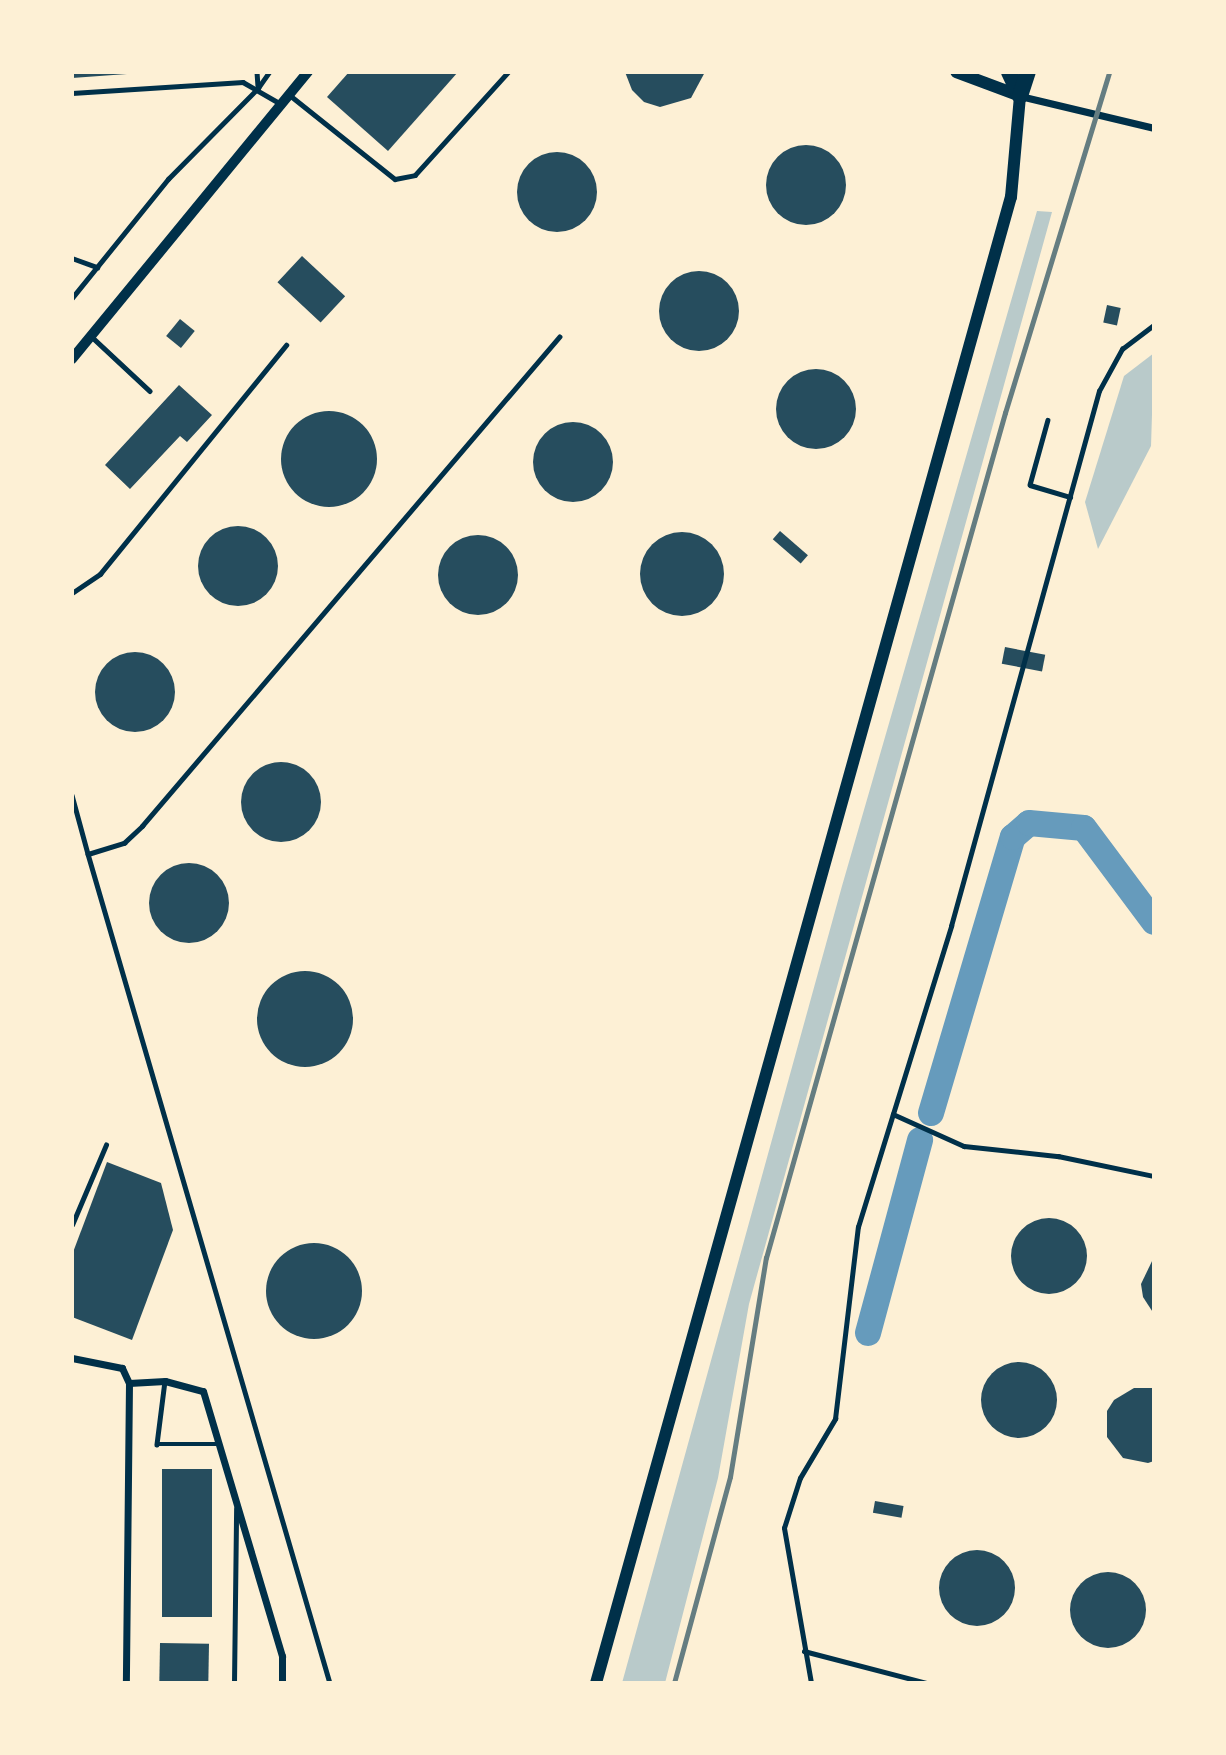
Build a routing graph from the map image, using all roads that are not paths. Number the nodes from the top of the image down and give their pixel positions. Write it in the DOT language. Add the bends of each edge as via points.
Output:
graph roads {
  1 [pos="257,72"];
  2 [pos="269,72"];
  3 [pos="308,72"];
  4 [pos="508,72"];
  5 [pos="956,72"];
  6 [pos="1009,72"];
  7 [pos="1028,72"];
  8 [pos="258,88"];
  9 [pos="72,93"];
  10 [pos="290,94"];
  11 [pos="1020,96"];
  12 [pos="282,104"];
  13 [pos="1154,128"];
  14 [pos="72,258"];
  15 [pos="97,267"];
  16 [pos="72,298"];
  17 [pos="1154,325"];
  18 [pos="92,337"];
  19 [pos="559,337"];
  20 [pos="286,345"];
  21 [pos="72,359"];
  22 [pos="150,391"];
  23 [pos="1048,421"];
  24 [pos="1070,497"];
  25 [pos="72,593"];
  26 [pos="72,795"];
  27 [pos="88,854"];
  28 [pos="893,1114"];
  29 [pos="106,1145"];
  30 [pos="1154,1176"];
  31 [pos="72,1225"];
  32 [pos="72,1358"];
  33 [pos="161,1381"];
  34 [pos="129,1383"];
  35 [pos="219,1444"];
  36 [pos="236,1502"];
  37 [pos="804,1651"];
  38 [pos="920,1682"];
  39 [pos="126,1683"];
  40 [pos="234,1683"];
  41 [pos="282,1683"];
  42 [pos="330,1683"];
  43 [pos="596,1683"];
  44 [pos="811,1683"];
  45 [pos="927,1683"];
  1 -- 8 [label="lane"];
  2 -- 8 [label="lane"];
  3 -- 10 [label="street"];
  4 -- 10 [label="lane" via="415,175 395,179"];
  5 -- 11 [label="main road"];
  6 -- 11 [label="highway"];
  7 -- 11 [label="highway"];
  8 -- 9 [label="lane" via="243,82"];
  8 -- 12 [label="lane"];
  8 -- 15 [label="lane" via="168,179"];
  10 -- 12 [label="street"];
  11 -- 13 [label="street"];
  11 -- 43 [label="main road" via="1015,175 990,284"];
  12 -- 18 [label="street"];
  14 -- 15 [label="lane"];
  15 -- 16 [label="lane"];
  17 -- 24 [label="lane" via="1122,349 1106,375"];
  18 -- 21 [label="street"];
  18 -- 22 [label="lane"];
  19 -- 27 [label="lane" via="142,826 124,843"];
  20 -- 25 [label="lane" via="100,574"];
  23 -- 24 [label="lane" via="1030,485"];
  24 -- 28 [label="lane" via="951,926"];
  26 -- 27 [label="lane"];
  27 -- 42 [label="lane"];
  28 -- 30 [label="lane" via="964,1146 1058,1156"];
  28 -- 37 [label="lane" via="858,1227 835,1419 800,1479 784,1528"];
  29 -- 31 [label="lane"];
  32 -- 34 [label="street" via="121,1368"];
  33 -- 34 [label="street"];
  33 -- 35 [label="street" via="203,1391"];
  33 -- 35 [label="lane" via="157,1444"];
  34 -- 39 [label="street"];
  35 -- 36 [label="street"];
  36 -- 40 [label="lane"];
  36 -- 41 [label="street" via="282,1656"];
  37 -- 38 [label="lane"];
  37 -- 44 [label="lane"];
  38 -- 45 [label="lane"];
}
